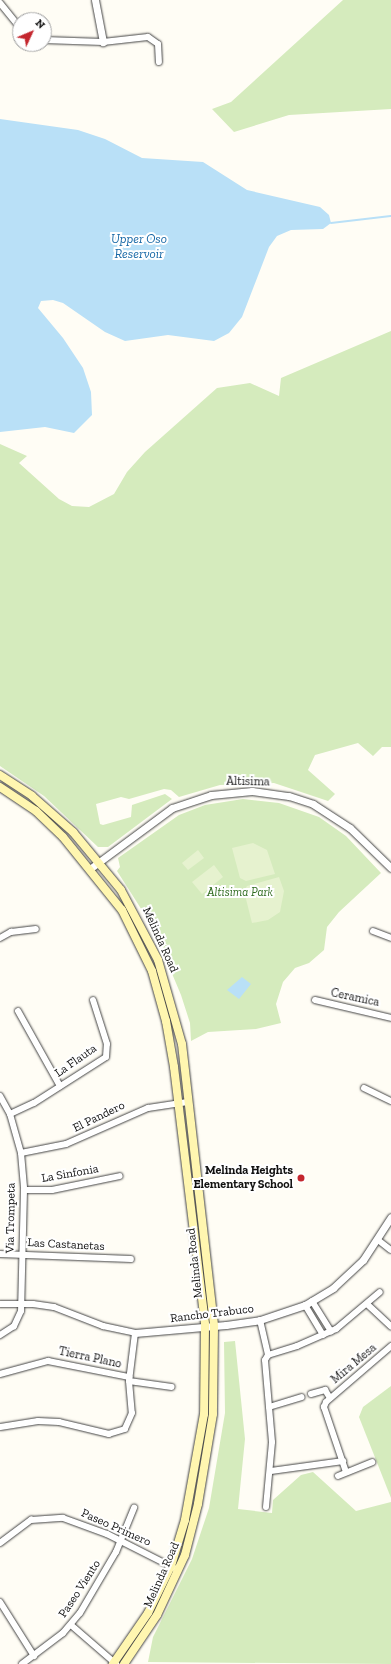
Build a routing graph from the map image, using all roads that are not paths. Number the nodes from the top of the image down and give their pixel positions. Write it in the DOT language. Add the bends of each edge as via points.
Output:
graph roads {
  1 [pos="95,0"];
  2 [pos="0,3"];
  3 [pos="12,18"];
  4 [pos="52,40"];
  5 [pos="103,42"];
  6 [pos="159,62"];
  7 [pos="0,775"];
  8 [pos="0,786"];
  9 [pos="100,861"];
  10 [pos="91,868"];
  11 [pos="391,868"];
  12 [pos="36,929"];
  13 [pos="373,930"];
  14 [pos="0,938"];
  15 [pos="391,938"];
  16 [pos="93,1000"];
  17 [pos="315,1000"];
  18 [pos="18,1011"];
  19 [pos="391,1018"];
  20 [pos="60,1086"];
  21 [pos="364,1088"];
  22 [pos="0,1096"];
  23 [pos="391,1101"];
  24 [pos="188,1102"];
  25 [pos="178,1104"];
  26 [pos="10,1114"];
  27 [pos="21,1153"];
  28 [pos="120,1176"];
  29 [pos="24,1190"];
  30 [pos="391,1217"];
  31 [pos="378,1240"];
  32 [pos="391,1250"];
  33 [pos="0,1254"];
  34 [pos="22,1254"];
  35 [pos="131,1259"];
  36 [pos="380,1292"];
  37 [pos="312,1301"];
  38 [pos="21,1303"];
  39 [pos="0,1304"];
  40 [pos="367,1304"];
  41 [pos="305,1305"];
  42 [pos="260,1320"];
  43 [pos="204,1325"];
  44 [pos="214,1326"];
  45 [pos="391,1326"];
  46 [pos="331,1332"];
  47 [pos="135,1333"];
  48 [pos="0,1335"];
  49 [pos="323,1335"];
  50 [pos="391,1346"];
  51 [pos="268,1355"];
  52 [pos="0,1374"];
  53 [pos="129,1379"];
  54 [pos="172,1387"];
  55 [pos="311,1394"];
  56 [pos="301,1397"];
  57 [pos="330,1398"];
  58 [pos="269,1407"];
  59 [pos="0,1427"];
  60 [pos="343,1461"];
  61 [pos="372,1462"];
  62 [pos="271,1472"];
  63 [pos="346,1472"];
  64 [pos="338,1476"];
  65 [pos="266,1507"];
  66 [pos="134,1508"];
  67 [pos="122,1541"];
  68 [pos="0,1543"];
  69 [pos="171,1566"];
  70 [pos="179,1570"];
  71 [pos="0,1602"];
  72 [pos="71,1625"];
  73 [pos="34,1656"];
  74 [pos="22,1664"];
  75 [pos="114,1664"];
  76 [pos="124,1664"];
  1 -- 5 [label="street"];
  2 -- 3 [label="street"];
  4 -- 5 [label="street"];
  5 -- 6 [label="street" via="148,38 158,44"];
  7 -- 9 [label="main road, Melinda Road" via="53,813"];
  8 -- 10 [label="main road, Melinda Road" via="36,811"];
  9 -- 10 [label="street, Altisima"];
  9 -- 11 [label="street, Altisima" via="172,808 212,795 252,790 289,796 319,808 350,828"];
  9 -- 24 [label="main road, Melinda Road" via="138,917 161,968 182,1044"];
  10 -- 25 [label="main road, Melinda Road" via="122,910 152,971 171,1042"];
  12 -- 14 [label="street" via="11,932"];
  13 -- 15 [label="street"];
  16 -- 20 [label="street, La Flauta" via="107,1044 106,1056"];
  17 -- 19 [label="street, Ceramica"];
  18 -- 20 [label="street"];
  20 -- 26 [label="street, La Flauta"];
  21 -- 23 [label="street"];
  22 -- 26 [label="street, Via Trompeta"];
  24 -- 25 [label="street, El Pandero"];
  24 -- 44 [label="main road, Melinda Road"];
  25 -- 27 [label="street, El Pandero" via="129,1114 66,1144"];
  25 -- 43 [label="main road, Melinda Road"];
  26 -- 27 [label="street, Via Trompeta"];
  27 -- 29 [label="street, Via Trompeta"];
  28 -- 29 [label="street, La Sinfonia" via="52,1190"];
  29 -- 34 [label="street, Via Trompeta"];
  30 -- 31 [label="street, Rancho Trabuco"];
  31 -- 32 [label="street"];
  31 -- 37 [label="street, Rancho Trabuco" via="346,1276"];
  33 -- 34 [label="street, Las Castanetas"];
  34 -- 35 [label="street, Las Castanetas"];
  34 -- 38 [label="street, Via Trompeta"];
  36 -- 40 [label="street"];
  37 -- 41 [label="street, Rancho Trabuco"];
  37 -- 46 [label="street"];
  38 -- 39 [label="street, Rancho Trabuco"];
  38 -- 47 [label="street, Rancho Trabuco" via="54,1307 103,1326"];
  38 -- 48 [label="street, Via Trompeta" via="14,1326"];
  40 -- 45 [label="street"];
  40 -- 46 [label="street"];
  41 -- 42 [label="street, Rancho Trabuco"];
  41 -- 49 [label="street"];
  42 -- 44 [label="street, Rancho Trabuco"];
  42 -- 51 [label="street"];
  43 -- 44 [label="street, Rancho Trabuco"];
  43 -- 47 [label="street, Rancho Trabuco"];
  43 -- 69 [label="main road, Melinda Road" via="206,1375 203,1421 185,1520"];
  44 -- 70 [label="main road, Melinda Road" via="215,1380 210,1435 194,1522"];
  46 -- 49 [label="street"];
  47 -- 53 [label="street"];
  49 -- 51 [label="street"];
  50 -- 57 [label="street, Mira Mesa"];
  51 -- 58 [label="street" via="264,1368"];
  52 -- 53 [label="street, Tierra Plano" via="48,1361"];
  53 -- 54 [label="street, Tierra Plano"];
  53 -- 59 [label="street" via="132,1413 129,1424 117,1434 59,1422 38,1421"];
  55 -- 57 [label="street, Mira Mesa" via="325,1390"];
  56 -- 58 [label="street"];
  57 -- 60 [label="street, Mira Mesa" via="324,1407"];
  58 -- 62 [label="street"];
  60 -- 62 [label="street"];
  60 -- 63 [label="street, Mira Mesa"];
  61 -- 63 [label="street"];
  62 -- 65 [label="street"];
  63 -- 64 [label="street"];
  66 -- 67 [label="street, Paseo Viento"];
  67 -- 68 [label="street, Paseo Primero" via="81,1523 46,1518 26,1523"];
  67 -- 69 [label="street, Paseo Primero"];
  67 -- 72 [label="street, Paseo Viento" via="98,1585"];
  69 -- 70 [label="street, Paseo Primero"];
  69 -- 75 [label="main road, Melinda Road" via="148,1613"];
  70 -- 76 [label="main road, Melinda Road" via="150,1628"];
  71 -- 73 [label="street"];
  72 -- 73 [label="street, Paseo Viento"];
  72 -- 75 [label="street"];
  73 -- 74 [label="street, Paseo Viento"];
}
